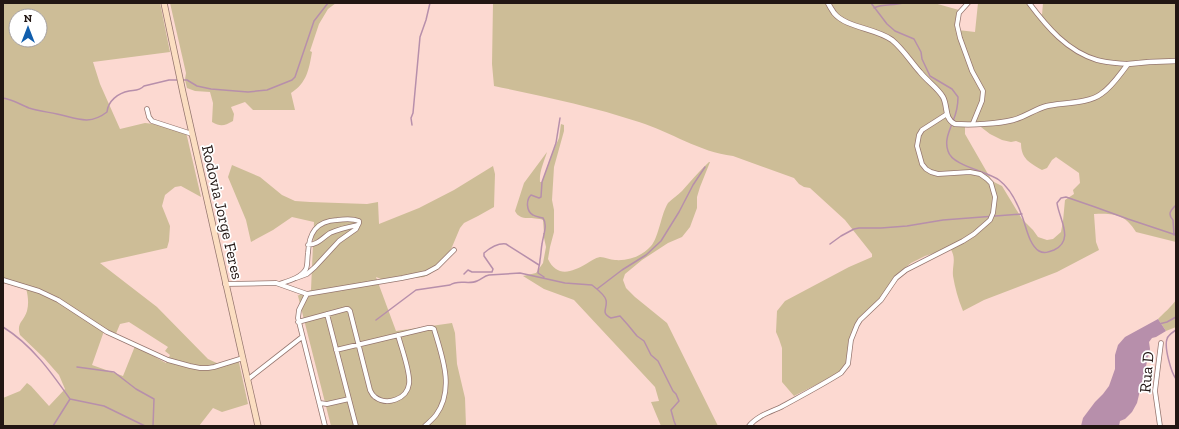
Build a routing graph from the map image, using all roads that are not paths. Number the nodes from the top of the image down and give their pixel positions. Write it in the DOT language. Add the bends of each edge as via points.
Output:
graph roads {
  1 [pos="164,3"];
  2 [pos="828,3"];
  3 [pos="968,3"];
  4 [pos="1029,3"];
  5 [pos="1176,61"];
  6 [pos="1128,64"];
  7 [pos="147,109"];
  8 [pos="948,117"];
  9 [pos="973,123"];
  10 [pos="192,134"];
  11 [pos="358,225"];
  12 [pos="308,245"];
  13 [pos="454,250"];
  14 [pos="296,278"];
  15 [pos="3,280"];
  16 [pos="226,284"];
  17 [pos="279,284"];
  18 [pos="307,294"];
  19 [pos="327,314"];
  20 [pos="298,322"];
  21 [pos="398,335"];
  22 [pos="302,337"];
  23 [pos="1161,343"];
  24 [pos="358,345"];
  25 [pos="336,350"];
  26 [pos="242,358"];
  27 [pos="247,380"];
  28 [pos="348,399"];
  29 [pos="320,403"];
  30 [pos="258,426"];
  31 [pos="326,426"];
  32 [pos="356,426"];
  33 [pos="425,426"];
  34 [pos="749,426"];
  35 [pos="1160,426"];
  1 -- 10 [label="main road, Rodovia Jorge Feres"];
  2 -- 8 [label="street" via="838,17 884,36 900,48 943,98"];
  3 -- 9 [label="street" via="959,13 957,25 970,66 983,91 982,101"];
  4 -- 6 [label="street" via="1050,29 1076,51 1098,60"];
  5 -- 6 [label="street"];
  6 -- 9 [label="street" via="1097,97 1041,108 1013,120"];
  7 -- 10 [label="street" via="152,121"];
  8 -- 9 [label="street" via="953,123"];
  8 -- 34 [label="street" via="922,130 919,135 917,146 922,164 926,169 938,174 970,172 987,179 991,183 995,197 990,220 963,241 906,270 896,278 881,300 857,325 851,340 848,364 841,373 754,420"];
  10 -- 16 [label="main road, Rodovia Jorge Feres"];
  11 -- 12 [label="street" via="338,230 318,243"];
  11 -- 12 [label="street" via="359,221 356,220 331,220 322,223 314,231"];
  11 -- 14 [label="street" via="335,245 315,268"];
  12 -- 14 [label="street" via="306,268"];
  13 -- 18 [label="street" via="437,267 426,273"];
  14 -- 17 [label="street"];
  15 -- 26 [label="street" via="58,300 107,332 168,360 208,368"];
  16 -- 17 [label="street"];
  16 -- 26 [label="main road, Rodovia Jorge Feres"];
  17 -- 18 [label="street"];
  18 -- 20 [label="street" via="298,313"];
  19 -- 20 [label="street"];
  19 -- 24 [label="street" via="348,309"];
  19 -- 25 [label="street"];
  20 -- 22 [label="street"];
  21 -- 24 [label="street"];
  21 -- 24 [label="street" via="410,384 405,394 392,401 373,396"];
  21 -- 33 [label="street" via="434,329 443,363 446,388 441,406"];
  22 -- 27 [label="street"];
  22 -- 29 [label="street"];
  23 -- 35 [label="street, Rua D" via="1155,391"];
  24 -- 25 [label="street"];
  25 -- 28 [label="street"];
  26 -- 27 [label="main road, Rodovia Jorge Feres"];
  27 -- 30 [label="main road, Rodovia Jorge Feres"];
  28 -- 29 [label="street"];
  28 -- 32 [label="street"];
  29 -- 31 [label="street"];
}
